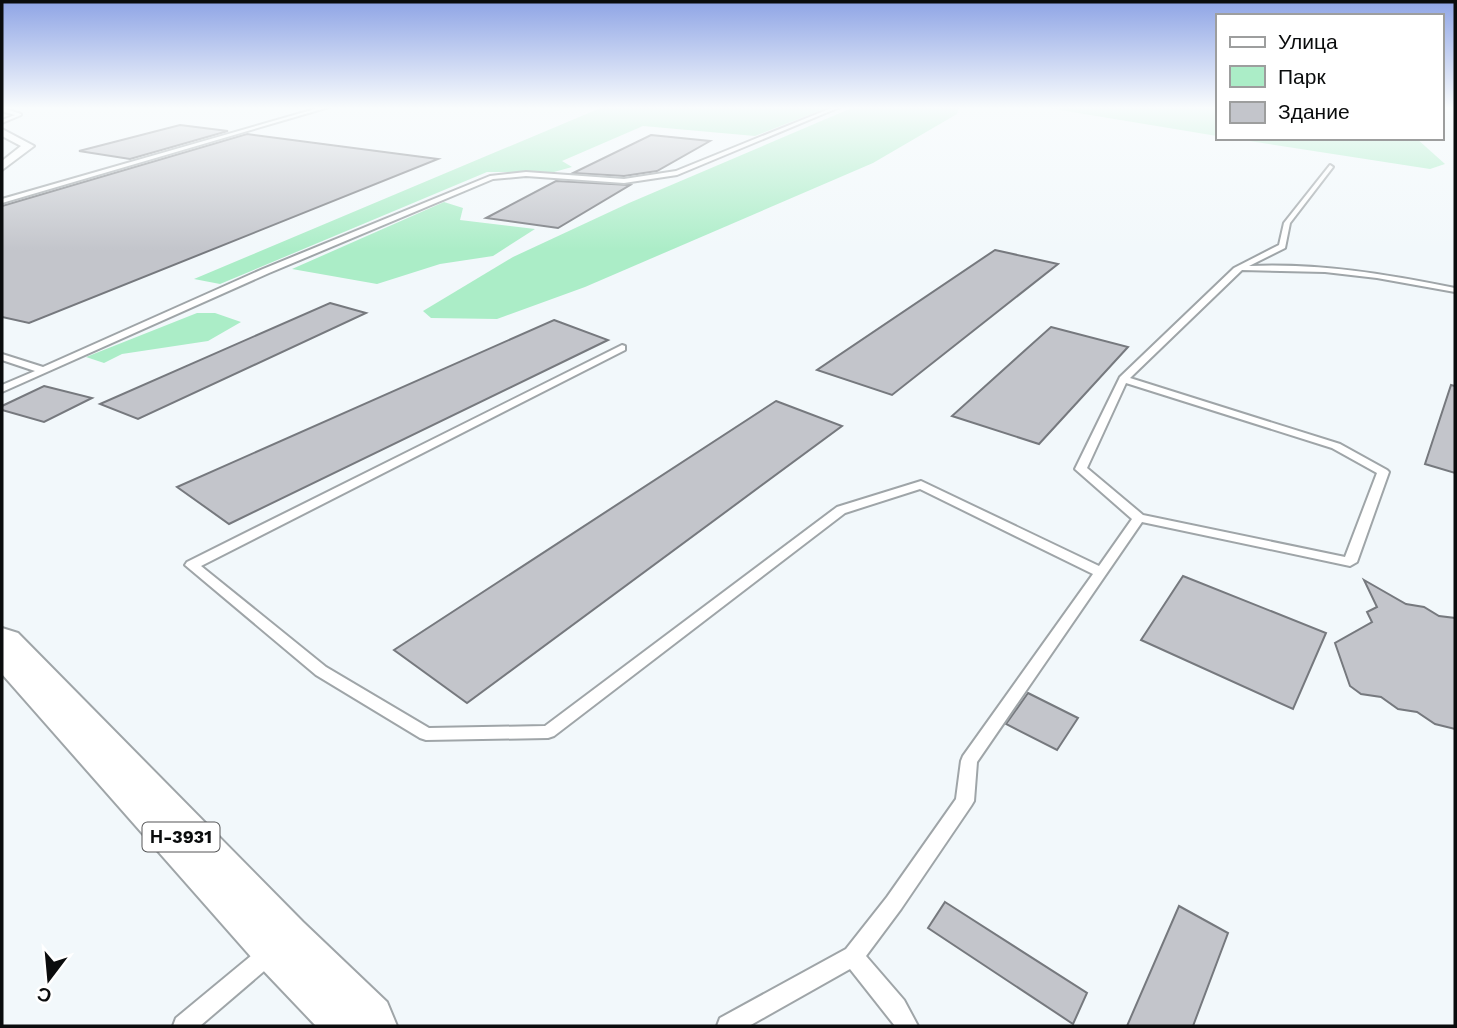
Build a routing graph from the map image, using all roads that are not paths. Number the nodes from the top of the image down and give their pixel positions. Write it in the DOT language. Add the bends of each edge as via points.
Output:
graph roads {
  1 [pos="16,155"];
  2 [pos="161,155"];
  3 [pos="721,155"];
  4 [pos="2,166"];
  5 [pos="1330,167"];
  6 [pos="2,201"];
  7 [pos="1237,270"];
  8 [pos="1455,290"];
  9 [pos="622,348"];
  10 [pos="2,357"];
  11 [pos="43,370"];
  12 [pos="1123,379"];
  13 [pos="2,389"];
  14 [pos="1139,518"];
  15 [pos="1101,572"];
  16 [pos="2,644"];
  17 [pos="281,944"];
  18 [pos="853,956"];
  19 [pos="184,1026"];
  20 [pos="363,1026"];
  21 [pos="728,1026"];
  22 [pos="907,1026"];
  1 -- 4 [label="street"];
  2 -- 6 [label="lane"];
  3 -- 11 [label="lane" via="677,173 624,181 526,174 492,177"];
  5 -- 7 [label="lane" via="1287,223 1282,246"];
  7 -- 8 [label="lane" via="1334,269"];
  7 -- 12 [label="lane"];
  9 -- 15 [label="lane" via="192,565 321,671 426,734 548,732 841,510 921,485"];
  10 -- 11 [label="lane"];
  11 -- 13 [label="lane"];
  12 -- 14 [label="lane" via="1081,468"];
  12 -- 14 [label="lane" via="1336,446 1383,472 1350,562"];
  14 -- 15 [label="lane"];
  15 -- 18 [label="lane" via="969,761 965,801"];
  16 -- 17 [label="highway, Н-3931"];
  17 -- 19 [label="lane"];
  17 -- 20 [label="highway, Н-3931"];
  18 -- 21 [label="lane"];
  18 -- 22 [label="lane"];
}
